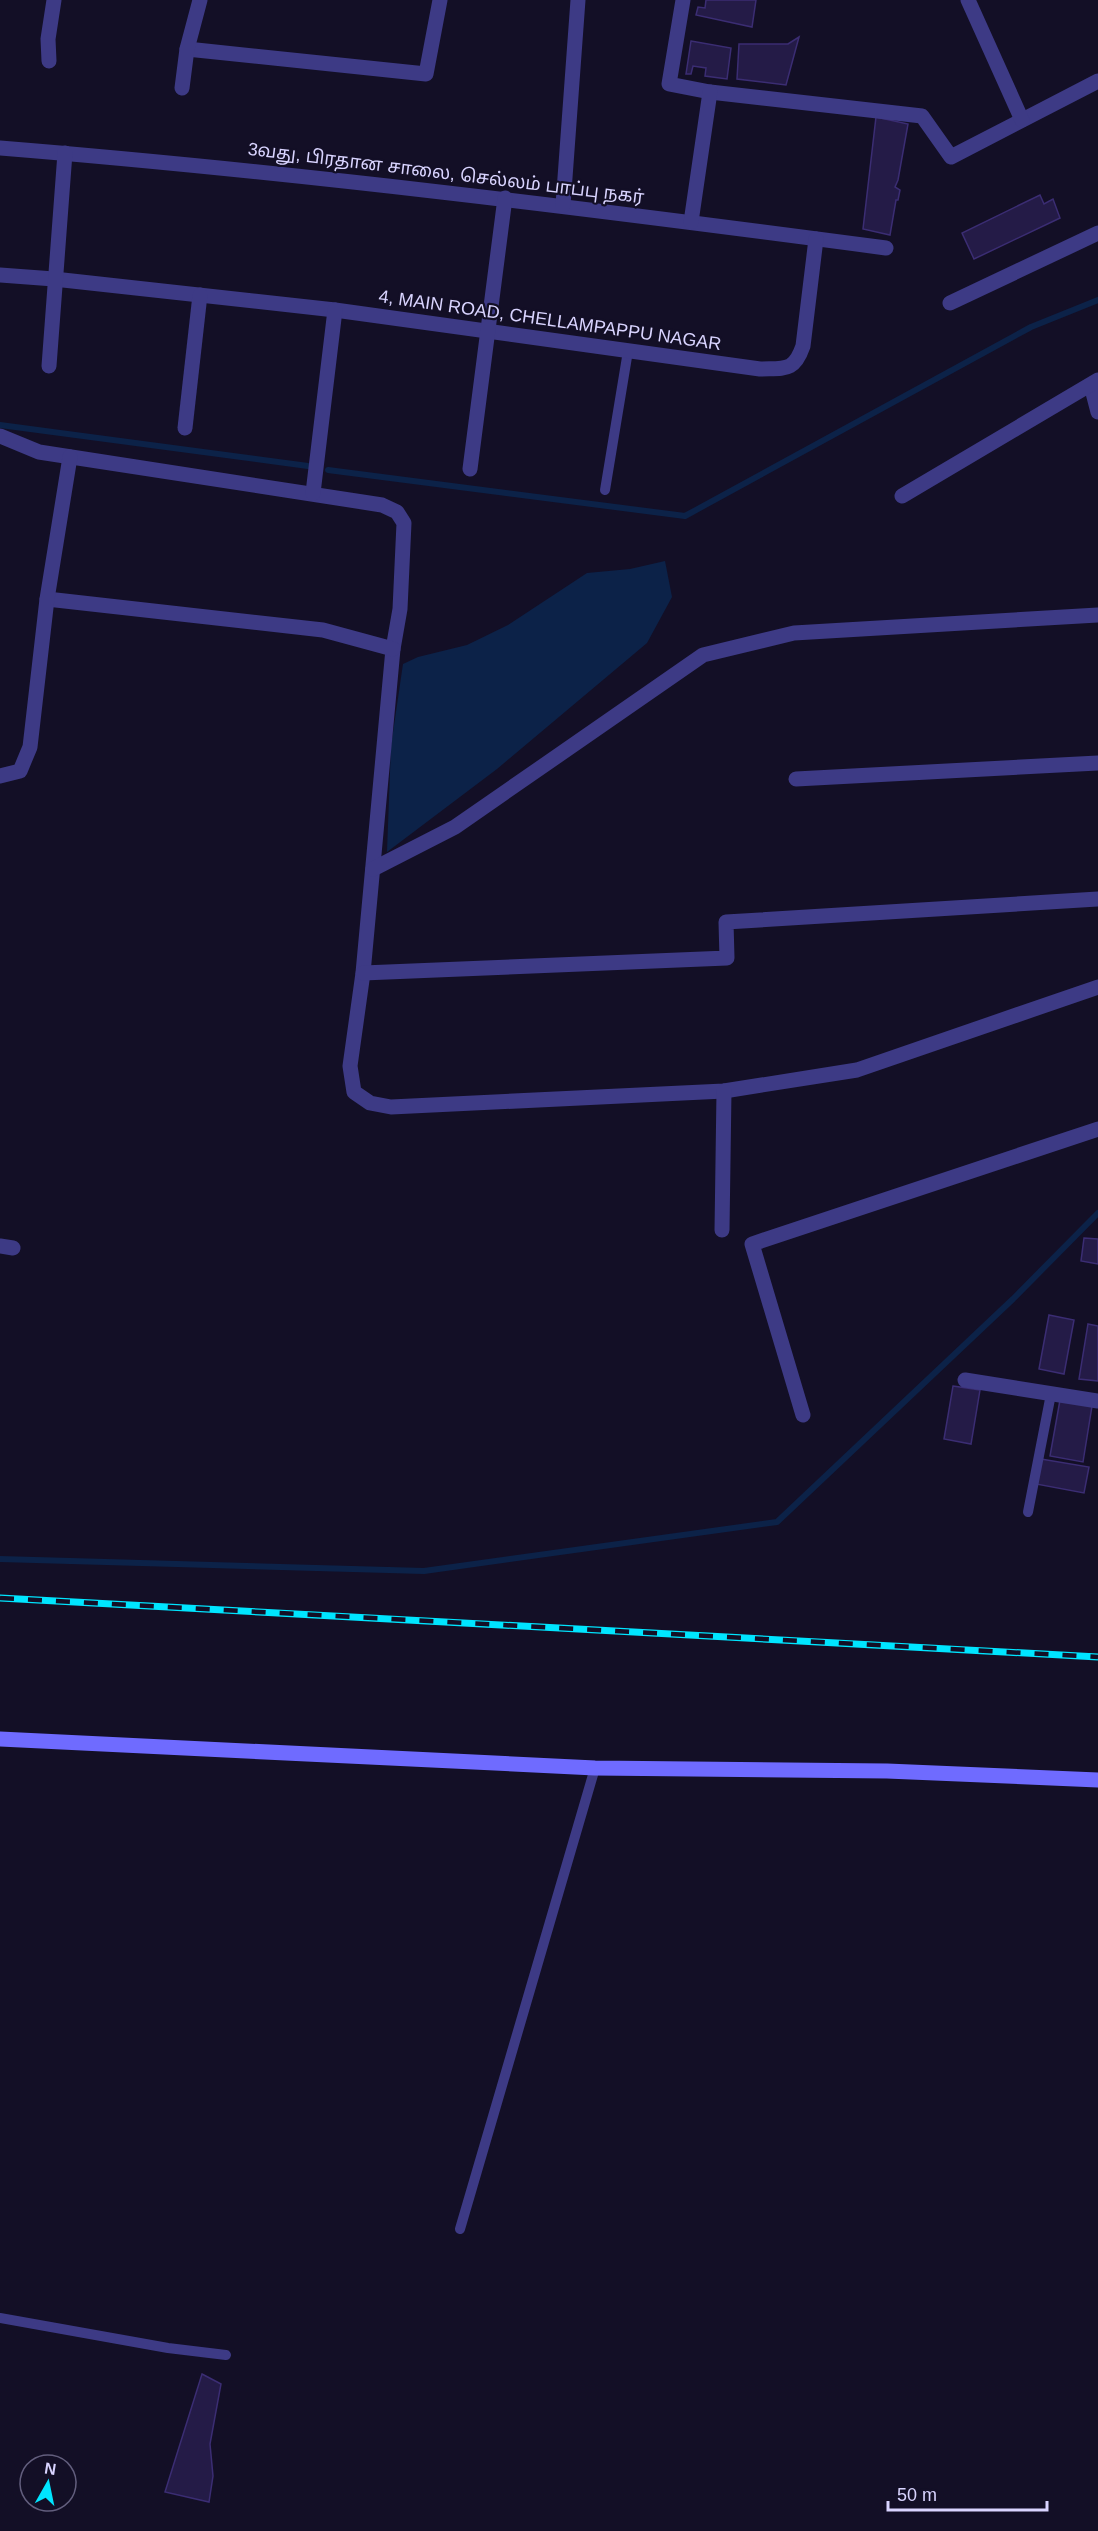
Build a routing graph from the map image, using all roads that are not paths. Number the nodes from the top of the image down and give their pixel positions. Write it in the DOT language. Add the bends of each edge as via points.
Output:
graph roads {
  1 [pos="54,0"];
  2 [pos="200,0"];
  3 [pos="440,0"];
  4 [pos="578,0"];
  5 [pos="683,0"];
  6 [pos="968,0"];
  7 [pos="187,49"];
  8 [pos="49,61"];
  9 [pos="1098,81"];
  10 [pos="182,88"];
  11 [pos="710,92"];
  12 [pos="1022,120"];
  13 [pos="0,148"];
  14 [pos="65,153"];
  15 [pos="505,198"];
  16 [pos="563,205"];
  17 [pos="691,222"];
  18 [pos="1098,233"];
  19 [pos="816,238"];
  20 [pos="886,248"];
  21 [pos="0,275"];
  22 [pos="54,279"];
  23 [pos="200,295"];
  24 [pos="950,303"];
  25 [pos="335,310"];
  26 [pos="488,331"];
  27 [pos="628,351"];
  28 [pos="50,366"];
  29 [pos="1094,382"];
  30 [pos="1098,412"];
  31 [pos="184,428"];
  32 [pos="0,436"];
  33 [pos="70,457"];
  34 [pos="470,469"];
  35 [pos="605,490"];
  36 [pos="313,494"];
  37 [pos="902,496"];
  38 [pos="47,599"];
  39 [pos="1098,615"];
  40 [pos="393,649"];
  41 [pos="1098,763"];
  42 [pos="0,776"];
  43 [pos="796,779"];
  44 [pos="373,869"];
  45 [pos="1098,898"];
  46 [pos="363,973"];
  47 [pos="1098,987"];
  48 [pos="724,1091"];
  49 [pos="1098,1129"];
  50 [pos="722,1230"];
  51 [pos="966,1380"];
  52 [pos="1051,1394"];
  53 [pos="1098,1401"];
  54 [pos="803,1415"];
  55 [pos="1028,1512"];
  56 [pos="0,1740"];
  57 [pos="595,1768"];
  58 [pos="1098,1780"];
  59 [pos="460,2229"];
  60 [pos="0,2318"];
  61 [pos="226,2355"];
  1 -- 8 [label="street"];
  2 -- 7 [label="street"];
  3 -- 7 [label="street" via="426,74"];
  4 -- 16 [label="street"];
  5 -- 11 [label="street" via="669,84"];
  6 -- 12 [label="street"];
  7 -- 10 [label="street"];
  9 -- 12 [label="street"];
  11 -- 12 [label="street" via="922,116 951,157"];
  11 -- 17 [label="street"];
  13 -- 14 [label="street, 3வது, பிரதான சாலை, செல்லம் பாப்பு நகர்"];
  14 -- 15 [label="street, 3வது, பிரதான சாலை, செல்லம் பாப்பு நகர்"];
  14 -- 22 [label="street"];
  15 -- 16 [label="street, 3வது, பிரதான சாலை, செல்லம் பாப்பு நகர்"];
  15 -- 26 [label="street"];
  16 -- 17 [label="street, 3வது, பிரதான சாலை, செல்லம் பாப்பு நகர்"];
  17 -- 19 [label="street, 3வது, பிரதான சாலை, செல்லம் பாப்பு நகர்"];
  18 -- 24 [label="street"];
  19 -- 20 [label="street, 3வது, பிரதான சாலை, செல்லம் பாப்பு நகர்"];
  19 -- 27 [label="street, 4, MAIN ROAD, CHELLAMPAPPU NAGAR" via="803,346 798,360 787,368 760,369"];
  21 -- 22 [label="street, 4, MAIN ROAD, CHELLAMPAPPU NAGAR"];
  22 -- 23 [label="street, 4, MAIN ROAD, CHELLAMPAPPU NAGAR"];
  22 -- 28 [label="street"];
  23 -- 25 [label="street, 4, MAIN ROAD, CHELLAMPAPPU NAGAR"];
  23 -- 31 [label="street"];
  25 -- 26 [label="street, 4, MAIN ROAD, CHELLAMPAPPU NAGAR"];
  25 -- 36 [label="street"];
  26 -- 27 [label="street, 4, MAIN ROAD, CHELLAMPAPPU NAGAR"];
  26 -- 34 [label="street"];
  27 -- 35 [label="lane"];
  29 -- 30 [label="street"];
  29 -- 37 [label="street"];
  32 -- 33 [label="street" via="39,452"];
  33 -- 36 [label="street"];
  33 -- 38 [label="street"];
  36 -- 40 [label="street" via="382,506 397,512 404,523 400,609"];
  38 -- 40 [label="street" via="323,630"];
  38 -- 42 [label="street" via="30,747 20,771"];
  39 -- 44 [label="street" via="794,633 703,655 455,827"];
  40 -- 44 [label="street"];
  41 -- 43 [label="street"];
  44 -- 46 [label="street"];
  45 -- 46 [label="street" via="726,922 727,958"];
  46 -- 48 [label="street" via="350,1066 354,1092 370,1103 391,1107"];
  47 -- 48 [label="street" via="857,1070"];
  48 -- 50 [label="street"];
  49 -- 54 [label="street" via="752,1244"];
  51 -- 52 [label="street"];
  52 -- 53 [label="street"];
  52 -- 55 [label="lane"];
  56 -- 57 [label="street"];
  57 -- 58 [label="street" via="875,1770"];
  57 -- 59 [label="lane"];
  60 -- 61 [label="lane"];
}
